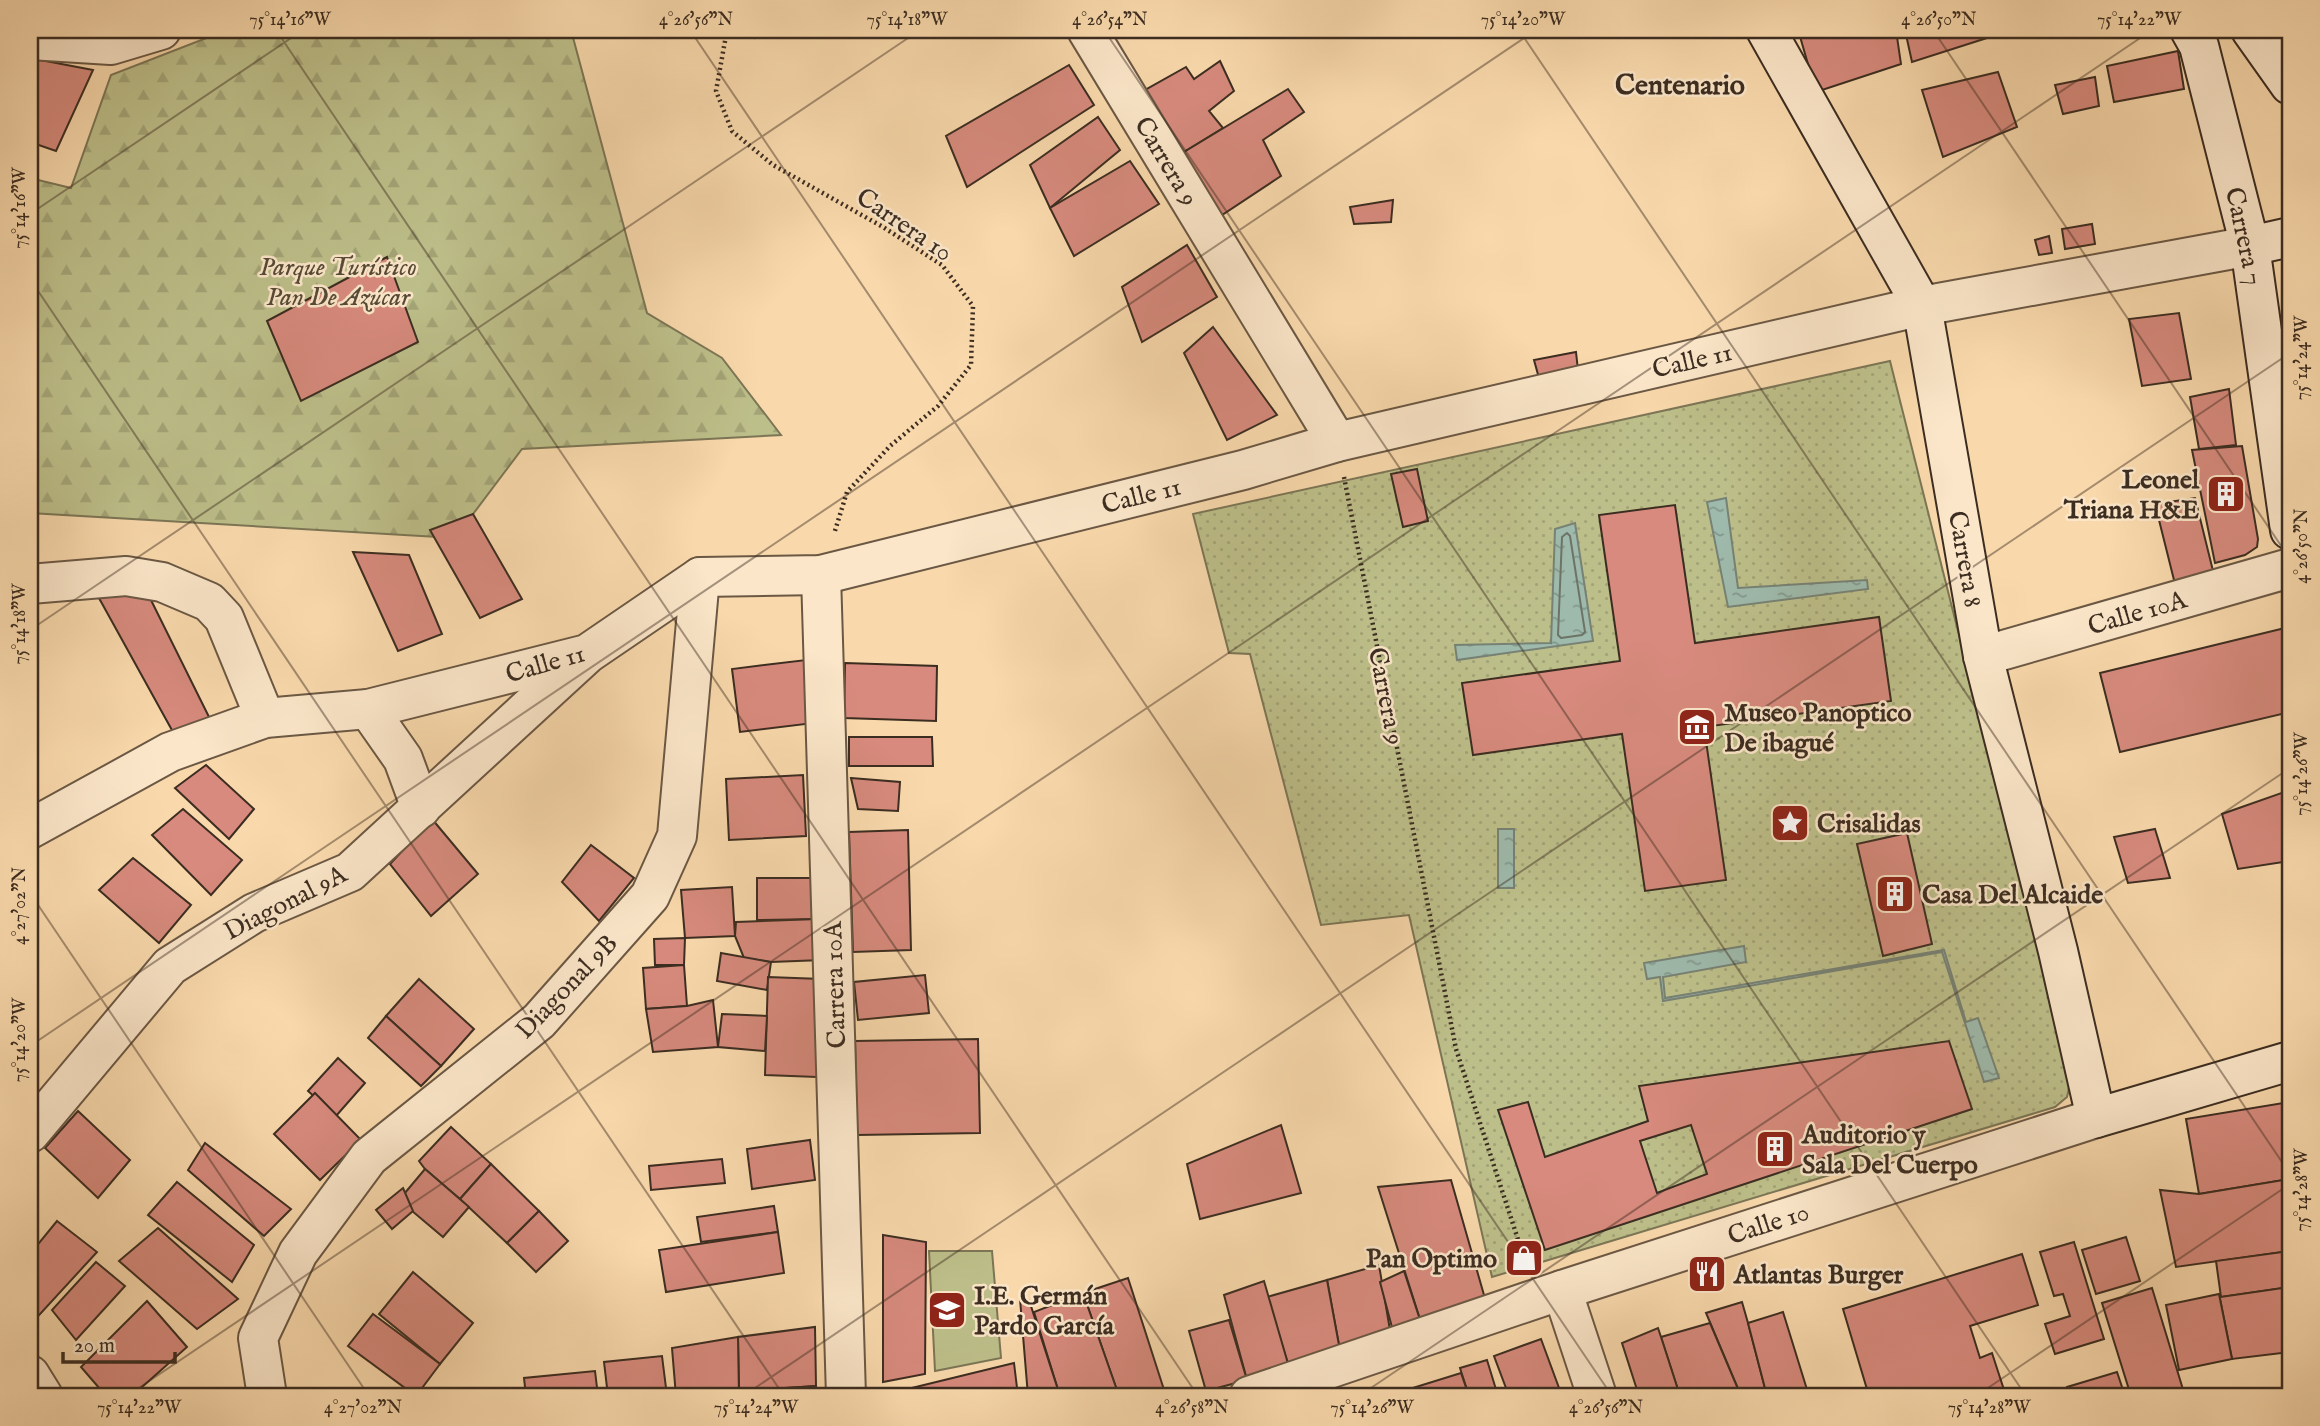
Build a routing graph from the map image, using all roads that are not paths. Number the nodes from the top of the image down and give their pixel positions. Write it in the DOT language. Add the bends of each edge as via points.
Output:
graph roads {
  1 [pos="160,30"];
  2 [pos="1087,30"];
  3 [pos="1766,30"];
  4 [pos="2190,30"];
  5 [pos="2250,30"];
  6 [pos="30,40"];
  7 [pos="2290,85"];
  8 [pos="2290,237"];
  9 [pos="2250,246"];
  10 [pos="1922,306"];
  11 [pos="1338,442"];
  12 [pos="2290,530"];
  13 [pos="2290,568"];
  14 [pos="821,575"];
  15 [pos="700,577"];
  16 [pos="30,584"];
  17 [pos="587,654"];
  18 [pos="1983,656"];
  19 [pos="368,709"];
  20 [pos="265,718"];
  21 [pos="421,808"];
  22 [pos="30,829"];
  23 [pos="2290,1061"];
  24 [pos="2096,1118"];
  25 [pos="30,1133"];
  26 [pos="1562,1290"];
  27 [pos="30,1376"];
  28 [pos="43,1396"];
  29 [pos="267,1396"];
  30 [pos="846,1396"];
  31 [pos="1249,1396"];
  32 [pos="1597,1396"];
  1 -- 6 [label="street" via="110,45"];
  2 -- 11 [label="street, Carrera 9"];
  3 -- 10 [label="street, Carrera 8"];
  4 -- 9 [label="street, Carrera 7" via="2199,46"];
  5 -- 7 [label="street"];
  8 -- 9 [label="street, Calle 11"];
  9 -- 10 [label="street, Calle 11"];
  9 -- 12 [label="street, Carrera 7"];
  10 -- 11 [label="street, Calle 11"];
  10 -- 18 [label="street, Carrera 8"];
  11 -- 14 [label="street, Calle 11"];
  13 -- 18 [label="street, Calle 10A"];
  14 -- 15 [label="street, Calle 11"];
  14 -- 30 [label="street, Carrera 10A"];
  15 -- 17 [label="street, Calle 11"];
  15 -- 29 [label="street, Diagonal 9B" via="677,836 650,896 539,1021 369,1157 298,1253 258,1338"];
  16 -- 20 [label="street" via="126,576 162,582 209,602 224,618"];
  17 -- 19 [label="street, Calle 11"];
  17 -- 21 [label="street, Diagonal 9A"];
  18 -- 24 [label="street, Carrera 8"];
  19 -- 20 [label="street, Calle 11"];
  19 -- 21 [label="street" via="403,759"];
  20 -- 22 [label="street, Calle 11" via="170,752"];
  21 -- 25 [label="street, Diagonal 9A" via="350,872 254,913 170,966"];
  23 -- 24 [label="street, Calle 10"];
  24 -- 26 [label="street, Calle 10"];
  26 -- 31 [label="street, Calle 10"];
  26 -- 32 [label="street"];
  27 -- 28 [label="street"];
}
